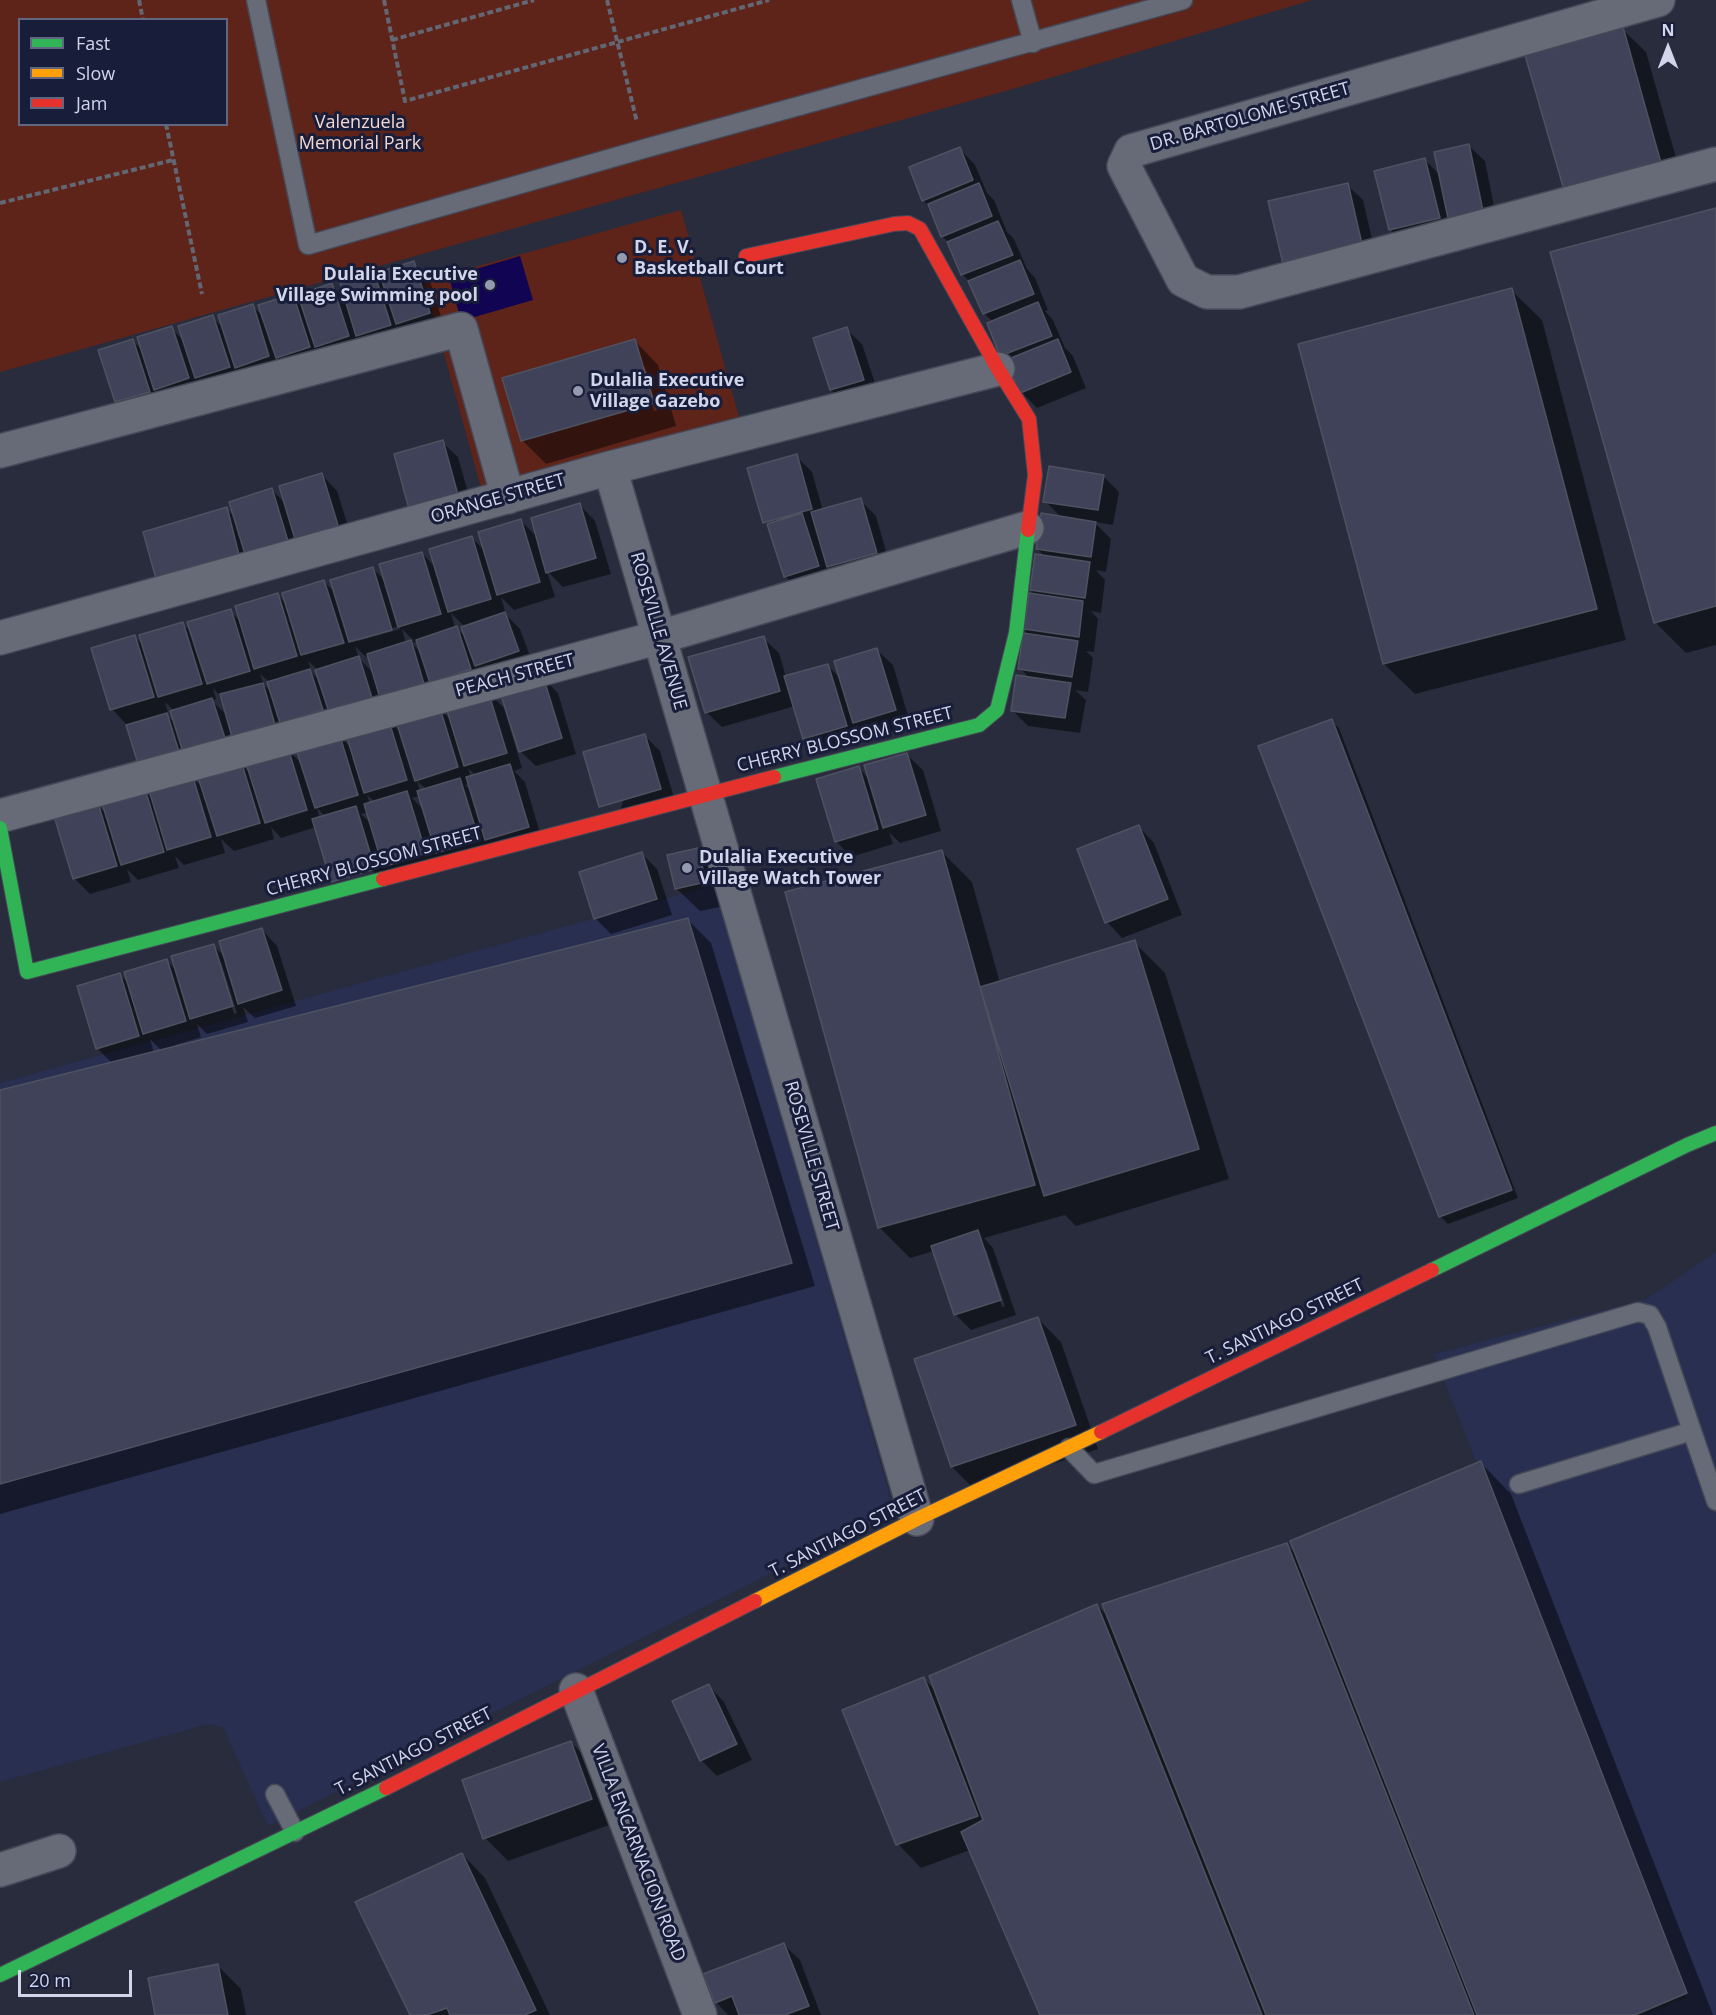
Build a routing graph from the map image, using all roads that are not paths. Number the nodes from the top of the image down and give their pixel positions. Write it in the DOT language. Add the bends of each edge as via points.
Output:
graph roads {
  1 [pos="256,0"];
  2 [pos="1021,0"];
  3 [pos="1183,0"];
  4 [pos="1658,0"];
  5 [pos="1033,43"];
  6 [pos="1716,164"];
  7 [pos="747,256"];
  8 [pos="998,369"];
  9 [pos="0,451"];
  10 [pos="610,468"];
  11 [pos="508,496"];
  12 [pos="1027,528"];
  13 [pos="660,637"];
  14 [pos="0,638"];
  15 [pos="705,794"];
  16 [pos="0,816"];
  17 [pos="0,828"];
  18 [pos="1716,1133"];
  19 [pos="1692,1431"];
  20 [pos="1069,1448"];
  21 [pos="1519,1484"];
  22 [pos="1716,1501"];
  23 [pos="916,1519"];
  24 [pos="576,1690"];
  25 [pos="275,1794"];
  26 [pos="294,1832"];
  27 [pos="59,1851"];
  28 [pos="0,1870"];
  29 [pos="0,1975"];
  30 [pos="695,2013"];
  1 -- 5 [label="lane" via="308,245"];
  2 -- 5 [label="lane"];
  3 -- 5 [label="lane"];
  4 -- 6 [label="street, DR. BARTOLOME STREET" via="1131,151 1124,166 1183,280 1207,292 1239,292"];
  7 -- 8 [label="main road, CHERRY BLOSSOM STREET" via="908,223 920,230"];
  8 -- 10 [label="street, ORANGE STREET"];
  8 -- 12 [label="main road, CHERRY BLOSSOM STREET" via="1029,419 1035,475"];
  9 -- 11 [label="street" via="461,329"];
  10 -- 11 [label="street, ORANGE STREET"];
  10 -- 13 [label="street, ROSEVILLE AVENUE"];
  11 -- 14 [label="street, ORANGE STREET"];
  12 -- 13 [label="street, PEACH STREET"];
  12 -- 15 [label="main road, CHERRY BLOSSOM STREET" via="1016,633 997,710 988,718 979,725"];
  13 -- 15 [label="street, ROSEVILLE AVENUE"];
  13 -- 16 [label="street, PEACH STREET"];
  15 -- 17 [label="main road, CHERRY BLOSSOM STREET" via="27,972"];
  15 -- 23 [label="street, ROSEVILLE STREET"];
  18 -- 20 [label="main road, T. SANTIAGO STREET"];
  19 -- 20 [label="lane" via="1657,1327 1650,1315 1638,1312 1095,1474"];
  19 -- 21 [label="lane"];
  19 -- 22 [label="lane"];
  20 -- 23 [label="main road, T. SANTIAGO STREET"];
  23 -- 24 [label="main road, T. SANTIAGO STREET"];
  24 -- 26 [label="main road, T. SANTIAGO STREET"];
  24 -- 30 [label="street, VILLA ENCARNACION ROAD"];
  25 -- 26 [label="lane"];
  26 -- 29 [label="main road, T. SANTIAGO STREET"];
  27 -- 28 [label="street"];
}
